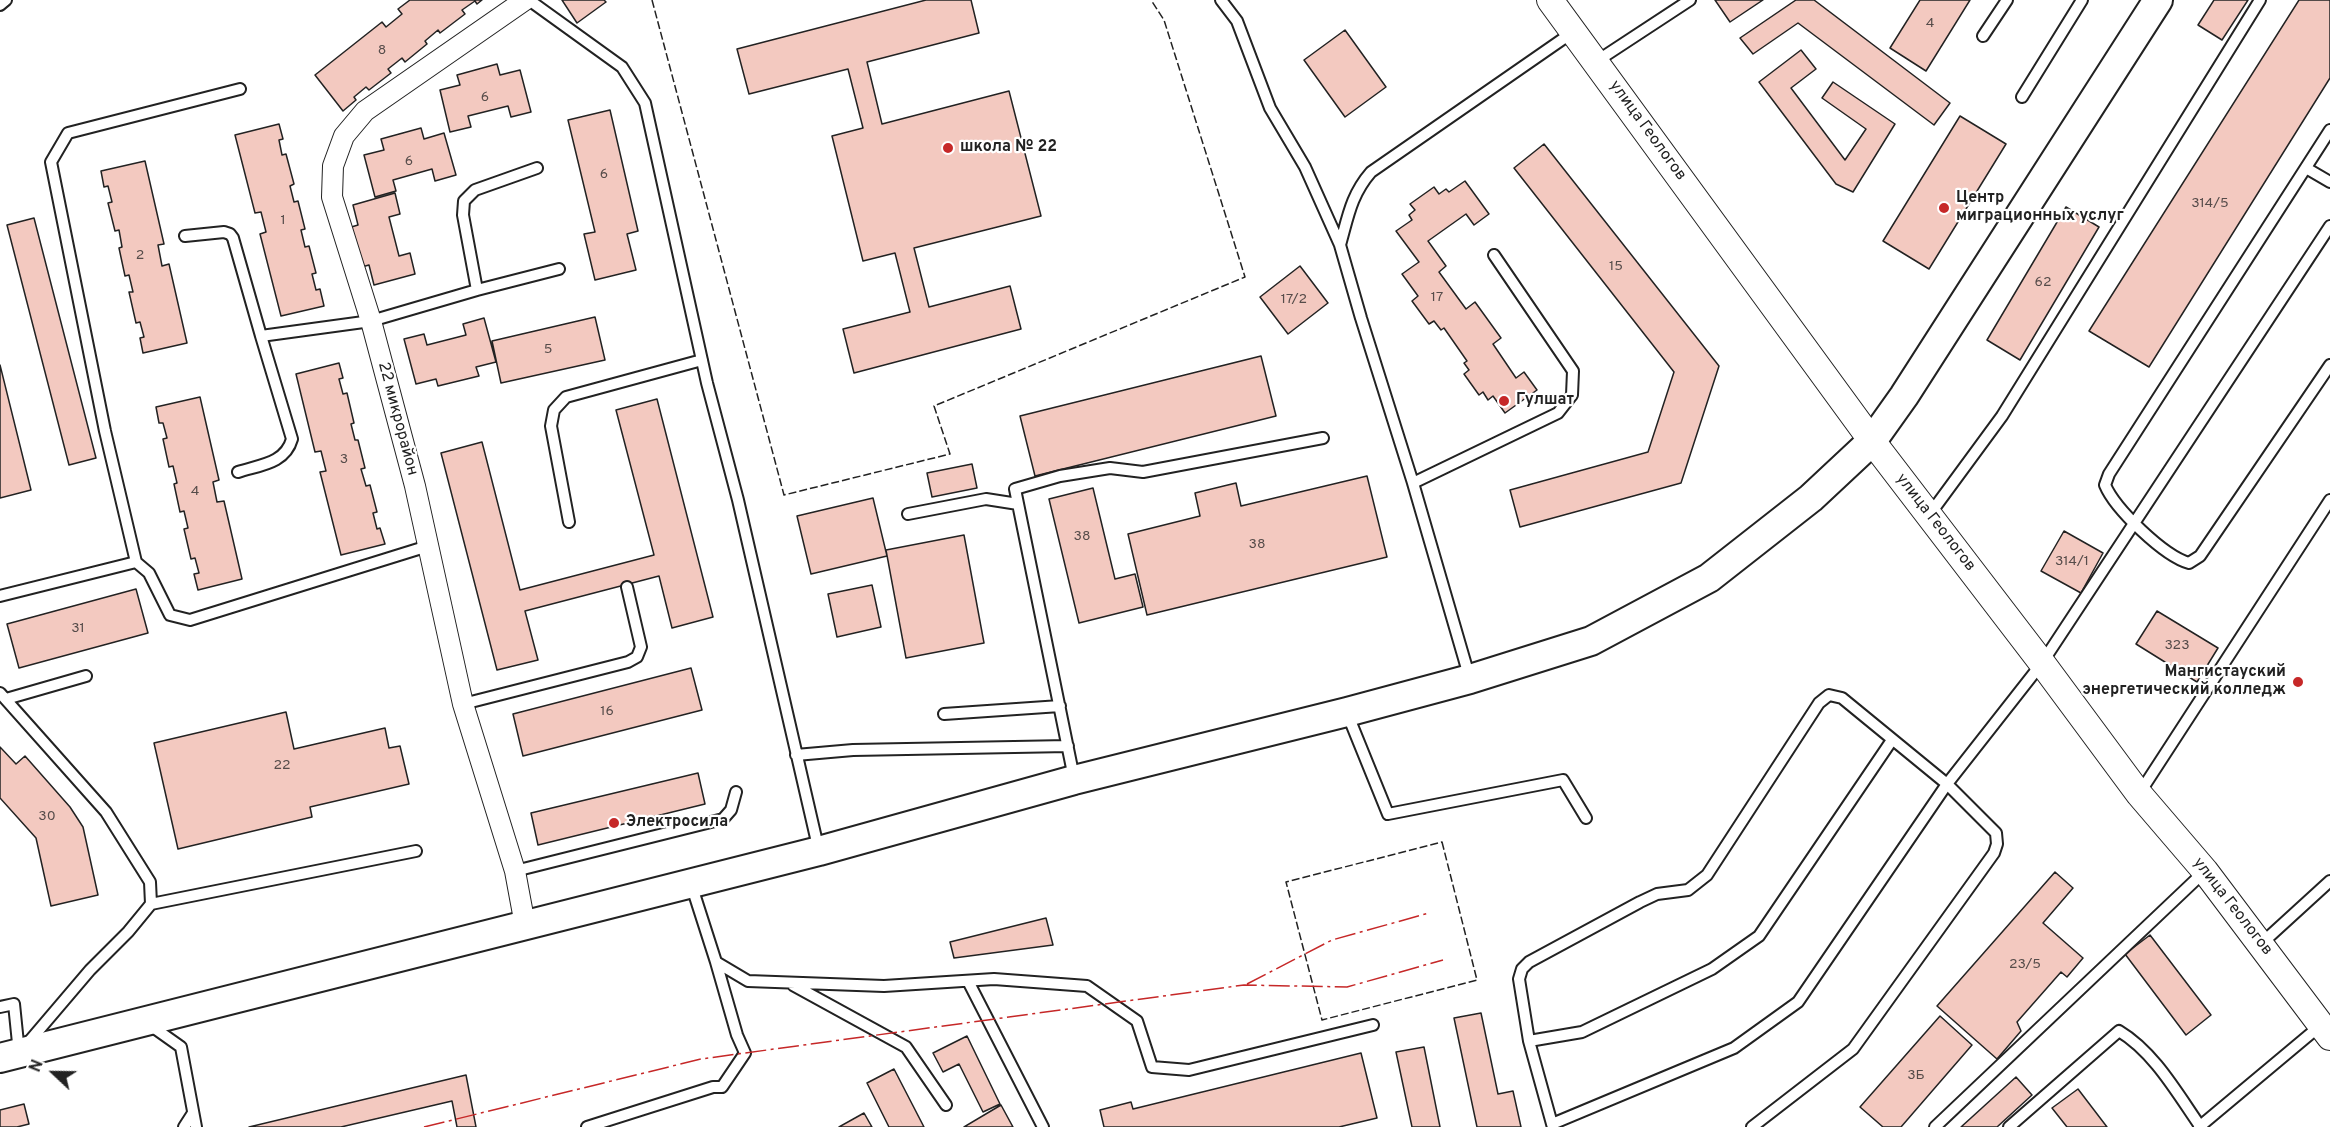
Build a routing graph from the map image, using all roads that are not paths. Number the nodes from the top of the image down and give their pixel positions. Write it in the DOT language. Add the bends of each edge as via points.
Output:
graph roads {
  1 [pos="6,0"];
  2 [pos="527,0"];
  3 [pos="1221,0"];
  4 [pos="1550,0"];
  5 [pos="1690,0"];
  6 [pos="2007,0"];
  7 [pos="2082,0"];
  8 [pos="2158,0"];
  9 [pos="2260,0"];
  10 [pos="0,5"];
  11 [pos="1574,32"];
  12 [pos="1983,36"];
  13 [pos="1597,61"];
  14 [pos="240,89"];
  15 [pos="2022,97"];
  16 [pos="2330,130"];
  17 [pos="537,168"];
  18 [pos="2306,168"];
  19 [pos="2330,182"];
  20 [pos="2330,226"];
  21 [pos="185,236"];
  22 [pos="1340,245"];
  23 [pos="1494,255"];
  24 [pos="559,269"];
  25 [pos="477,290"];
  26 [pos="371,321"];
  27 [pos="261,336"];
  28 [pos="702,360"];
  29 [pos="2330,365"];
  30 [pos="1323,438"];
  31 [pos="1872,441"];
  32 [pos="238,472"];
  33 [pos="1413,483"];
  34 [pos="2330,500"];
  35 [pos="1018,504"];
  36 [pos="909,514"];
  37 [pos="1929,515"];
  38 [pos="569,522"];
  39 [pos="2134,523"];
  40 [pos="428,546"];
  41 [pos="136,562"];
  42 [pos="627,586"];
  43 [pos="0,596"];
  44 [pos="2042,663"];
  45 [pos="86,676"];
  46 [pos="1470,679"];
  47 [pos="3,696"];
  48 [pos="463,704"];
  49 [pos="1060,706"];
  50 [pos="1347,712"];
  51 [pos="944,714"];
  52 [pos="1892,740"];
  53 [pos="1068,746"];
  54 [pos="796,755"];
  55 [pos="1074,780"];
  56 [pos="1947,784"];
  57 [pos="736,792"];
  58 [pos="2139,794"];
  59 [pos="1586,818"];
  60 [pos="416,851"];
  61 [pos="819,851"];
  62 [pos="515,871"];
  63 [pos="2205,871"];
  64 [pos="691,884"];
  65 [pos="2328,885"];
  66 [pos="151,904"];
  67 [pos="525,925"];
  68 [pos="2261,945"];
  69 [pos="716,962"];
  70 [pos="968,981"];
  71 [pos="790,983"];
  72 [pos="0,1007"];
  73 [pos="145,1021"];
  74 [pos="1373,1025"];
  75 [pos="2325,1031"];
  76 [pos="1529,1041"];
  77 [pos="9,1055"];
  78 [pos="946,1106"];
  79 [pos="193,1113"];
  80 [pos="1553,1126"];
  81 [pos="2200,1126"];
  82 [pos="184,1127"];
  83 [pos="196,1127"];
  84 [pos="586,1127"];
  85 [pos="1043,1127"];
  86 [pos="1752,1127"];
  87 [pos="1935,1127"];
  88 [pos="2009,1127"];
  1 -- 10 [label="lane"];
  2 -- 26 [label="street, 22 микрорайон" via="365,111 344,136 333,166 332,197"];
  2 -- 28 [label="lane" via="622,67 645,102"];
  3 -- 22 [label="lane" via="1237,21 1270,108 1305,167"];
  4 -- 11 [label="street, улица Геологов"];
  5 -- 13 [label="lane"];
  6 -- 12 [label="lane"];
  7 -- 15 [label="lane"];
  8 -- 31 [label="main road"];
  9 -- 37 [label="lane" via="2002,416"];
  11 -- 13 [label="street, улица Геологов"];
  11 -- 22 [label="lane" via="1371,172 1352,200"];
  13 -- 31 [label="street, улица Геологов"];
  14 -- 41 [label="lane" via="68,133 51,162 105,431"];
  16 -- 18 [label="lane"];
  17 -- 25 [label="lane" via="475,190 464,201 463,215"];
  18 -- 19 [label="lane"];
  18 -- 39 [label="lane" via="2109,474 2105,485 2110,497"];
  20 -- 39 [label="lane"];
  21 -- 27 [label="lane" via="230,234"];
  22 -- 33 [label="lane"];
  23 -- 33 [label="lane" via="1573,371 1572,394 1558,413"];
  24 -- 25 [label="lane"];
  25 -- 26 [label="lane"];
  26 -- 27 [label="lane"];
  26 -- 40 [label="street, 22 микрорайон"];
  27 -- 32 [label="lane" via="292,440 282,458"];
  28 -- 38 [label="lane" via="566,397 554,410 551,426"];
  28 -- 54 [label="lane"];
  29 -- 39 [label="lane" via="2200,556 2189,563 2177,559"];
  30 -- 35 [label="lane" via="1143,472 1110,468 1060,476 1015,489"];
  31 -- 37 [label="street, улица Геологов"];
  31 -- 46 [label="main road" via="1811,498 1709,578 1591,641"];
  33 -- 46 [label="lane"];
  34 -- 58 [label="lane"];
  35 -- 36 [label="lane" via="986,499"];
  35 -- 49 [label="lane"];
  37 -- 44 [label="street, улица Геологов"];
  39 -- 44 [label="lane"];
  40 -- 41 [label="lane" via="190,620 170,615 149,573"];
  40 -- 48 [label="street, 22 микрорайон"];
  41 -- 43 [label="lane"];
  42 -- 48 [label="lane" via="641,647 637,657"];
  44 -- 56 [label="lane"];
  44 -- 58 [label="street, улица Геологов"];
  45 -- 47 [label="lane"];
  46 -- 50 [label="main road"];
  47 -- 66 [label="lane" via="106,812 150,882"];
  48 -- 62 [label="street, 22 микрорайон"];
  49 -- 51 [label="lane"];
  49 -- 53 [label="lane"];
  50 -- 55 [label="main road"];
  50 -- 59 [label="lane" via="1388,814 1563,780"];
  52 -- 56 [label="lane"];
  52 -- 76 [label="lane" via="1759,936 1712,969 1582,1032"];
  52 -- 76 [label="lane" via="1842,698 1829,695 1819,703 1707,875 1688,890 1648,898 1522,969 1519,979"];
  53 -- 54 [label="lane" via="854,750"];
  53 -- 55 [label="lane"];
  54 -- 61 [label="lane"];
  55 -- 61 [label="main road"];
  56 -- 80 [label="lane" via="1798,1002 1734,1048"];
  56 -- 86 [label="lane" via="1996,833 1994,853 1853,1049"];
  57 -- 62 [label="lane" via="731,810 723,819"];
  58 -- 63 [label="street, улица Геологов"];
  60 -- 66 [label="lane"];
  61 -- 64 [label="main road"];
  62 -- 67 [label="street, 22 микрорайон"];
  63 -- 68 [label="street, улица Геологов"];
  63 -- 87 [label="lane"];
  64 -- 67 [label="main road"];
  64 -- 69 [label="lane"];
  65 -- 68 [label="lane"];
  66 -- 77 [label="lane"];
  67 -- 73 [label="main road"];
  68 -- 75 [label="street, улица Геологов"];
  69 -- 71 [label="lane" via="748,981"];
  69 -- 84 [label="lane" via="745,1053 730,1079 722,1087"];
  70 -- 71 [label="lane" via="884,986"];
  70 -- 74 [label="lane" via="994,979 1087,986 1137,1021 1152,1067 1189,1070"];
  70 -- 85 [label="lane"];
  71 -- 78 [label="lane" via="906,1047"];
  72 -- 77 [label="lane" via="14,1004"];
  73 -- 77 [label="main road"];
  73 -- 79 [label="lane" via="181,1047"];
  75 -- 81 [label="lane"];
  76 -- 80 [label="lane"];
  79 -- 82 [label="lane"];
  79 -- 83 [label="lane"];
  81 -- 88 [label="lane" via="2147,1053 2120,1030"];
}
